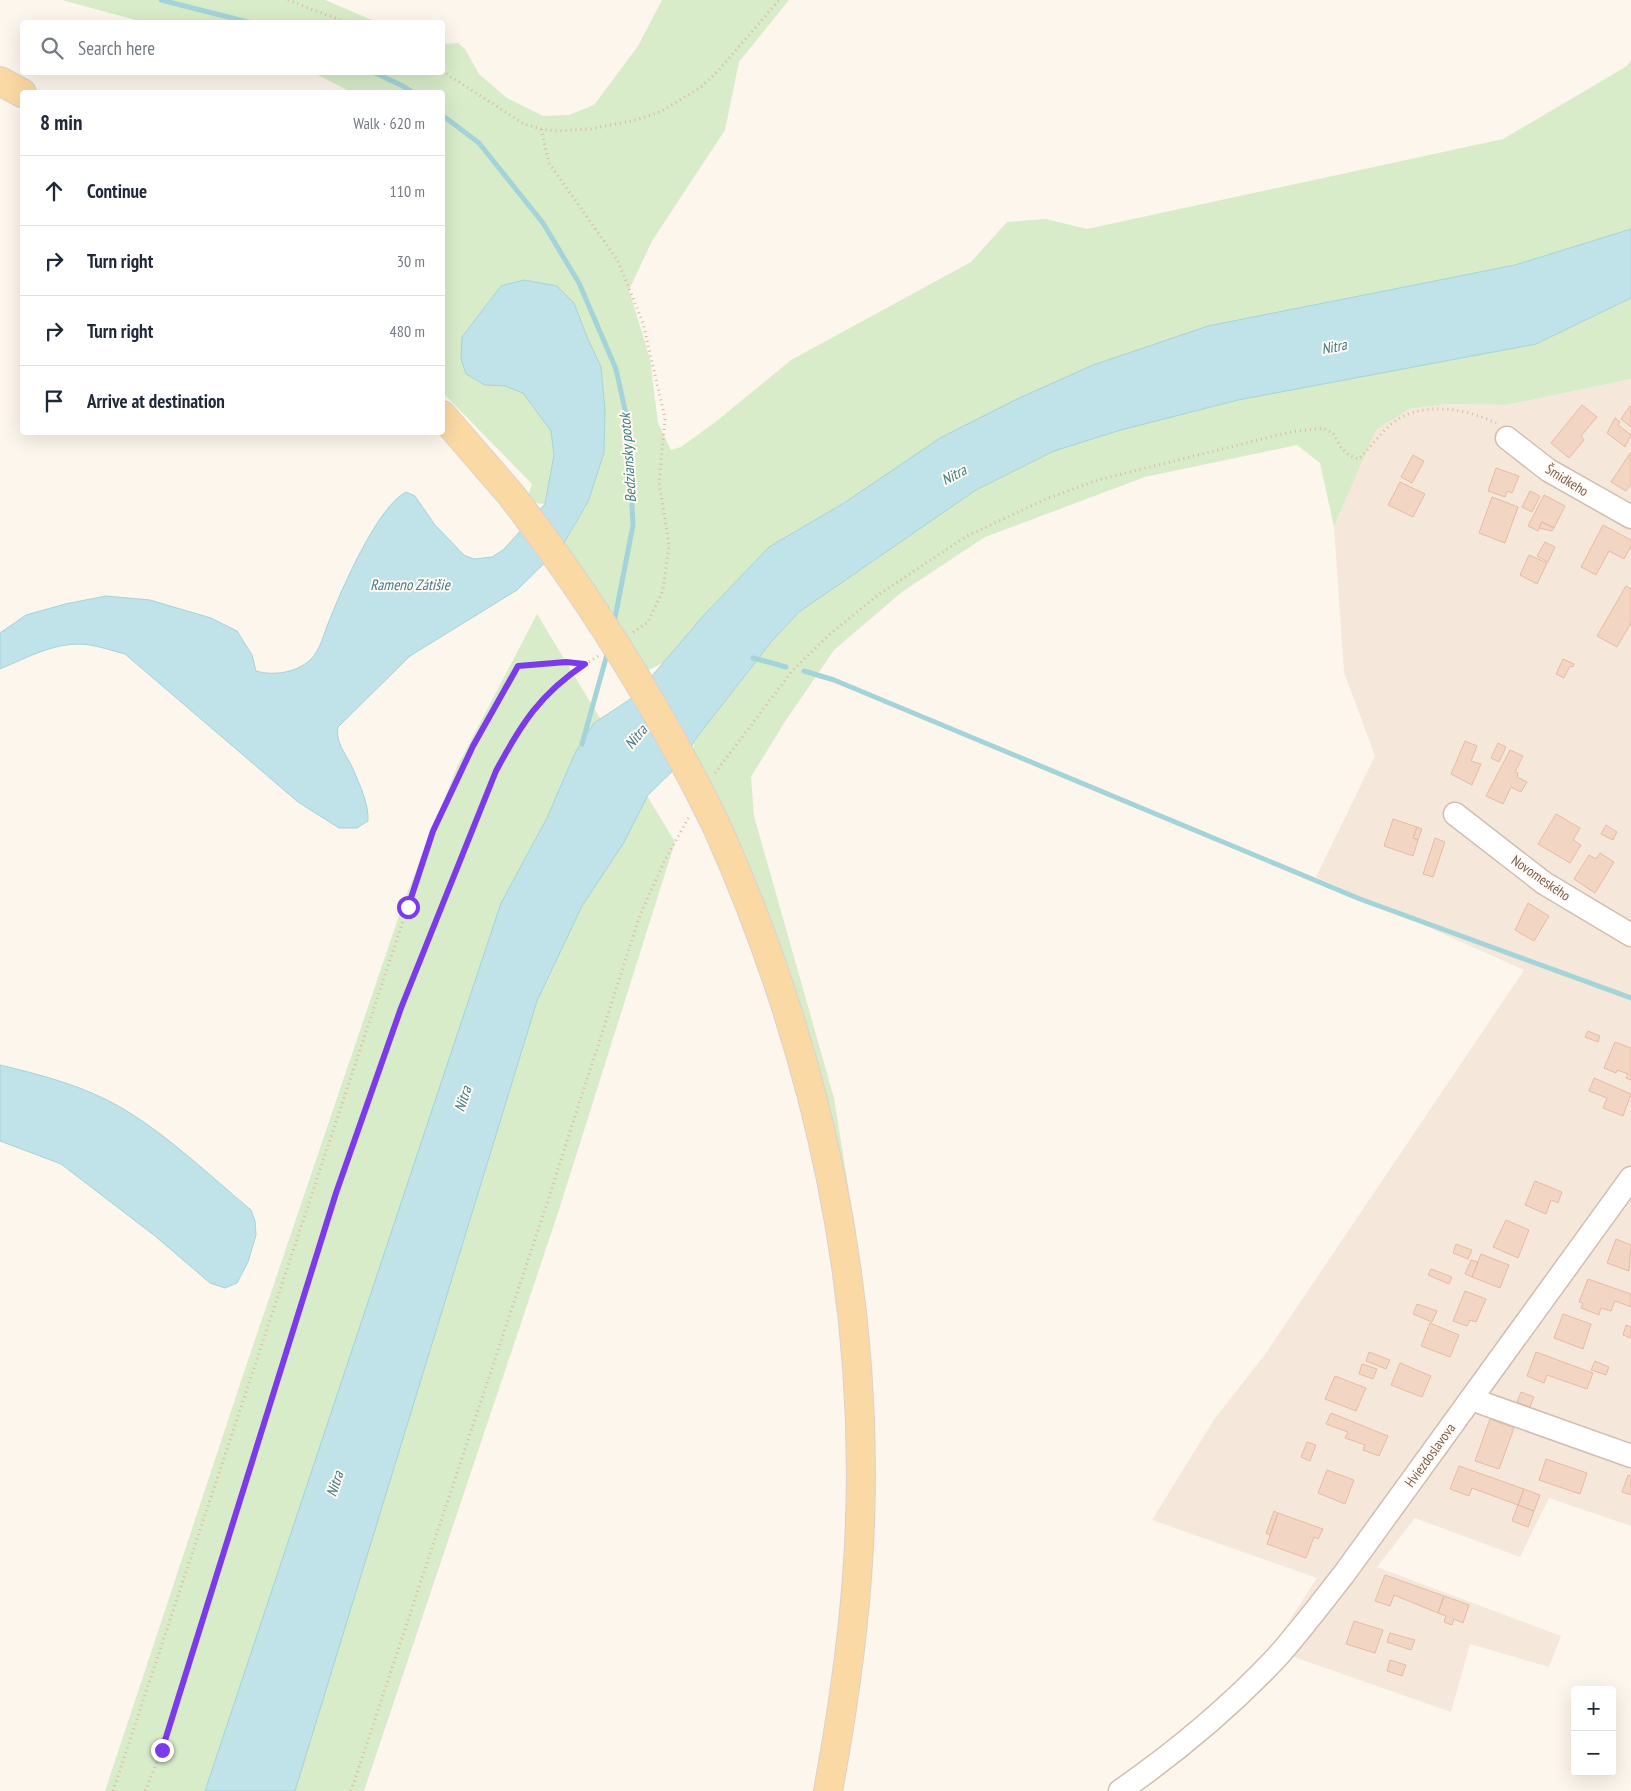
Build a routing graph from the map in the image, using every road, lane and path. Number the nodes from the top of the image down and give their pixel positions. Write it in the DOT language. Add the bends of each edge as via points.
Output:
graph roads {
  1 [pos="288,0"];
  2 [pos="778,0"];
  3 [pos="340,20"];
  4 [pos="445,73"];
  5 [pos="0,81"];
  6 [pos="20,92"];
  7 [pos="541,129"];
  8 [pos="445,419"];
  9 [pos="1507,438"];
  10 [pos="1631,517"];
  11 [pos="624,638"];
  12 [pos="601,654"];
  13 [pos="585,664"];
  14 [pos="714,774"];
  15 [pos="691,813"];
  16 [pos="1454,814"];
  17 [pos="1631,935"];
  18 [pos="1631,1178"];
  19 [pos="1471,1399"];
  20 [pos="1631,1456"];
  21 [pos="113,1791"];
  22 [pos="145,1791"];
  23 [pos="351,1791"];
  24 [pos="828,1791"];
  25 [pos="1120,1791"];
  1 -- 3 [label="path"];
  2 -- 7 [label="path" via="718,71 701,87 660,112 590,129"];
  4 -- 7 [label="path" via="524,124"];
  5 -- 6 [label="main road"];
  7 -- 11 [label="path" via="549,163 618,262 643,324 665,418 659,482 669,544 663,590 648,622"];
  8 -- 24 [label="main road, bridge" via="512,496 566,568 628,661 676,745 717,827 750,904 812,1090 837,1204 851,1292 858,1393 860,1544 850,1656"];
  9 -- 10 [label="street, Šmidkeho" via="1548,470"];
  9 -- 14 [label="path" via="1496,423 1478,414 1442,408 1403,416 1359,459 1350,456 1333,433 1323,428 1290,432 1152,465 1046,499 967,536 878,595 830,634 792,671"];
  12 -- 13 [label="path"];
  13 -- 21 [label="path" via="566,662 518,666 473,746 433,831"];
  13 -- 22 [label="path" via="561,680 532,710 512,741 496,771 401,1008 336,1193 162,1750"];
  15 -- 23 [label="path" via="640,915"];
  16 -- 17 [label="street, Novomeského" via="1544,883"];
  18 -- 19 [label="street, Hviezdoslavova"];
  19 -- 20 [label="street"];
  19 -- 25 [label="street, Hviezdoslavova" via="1344,1574 1275,1658 1212,1718"];
}
